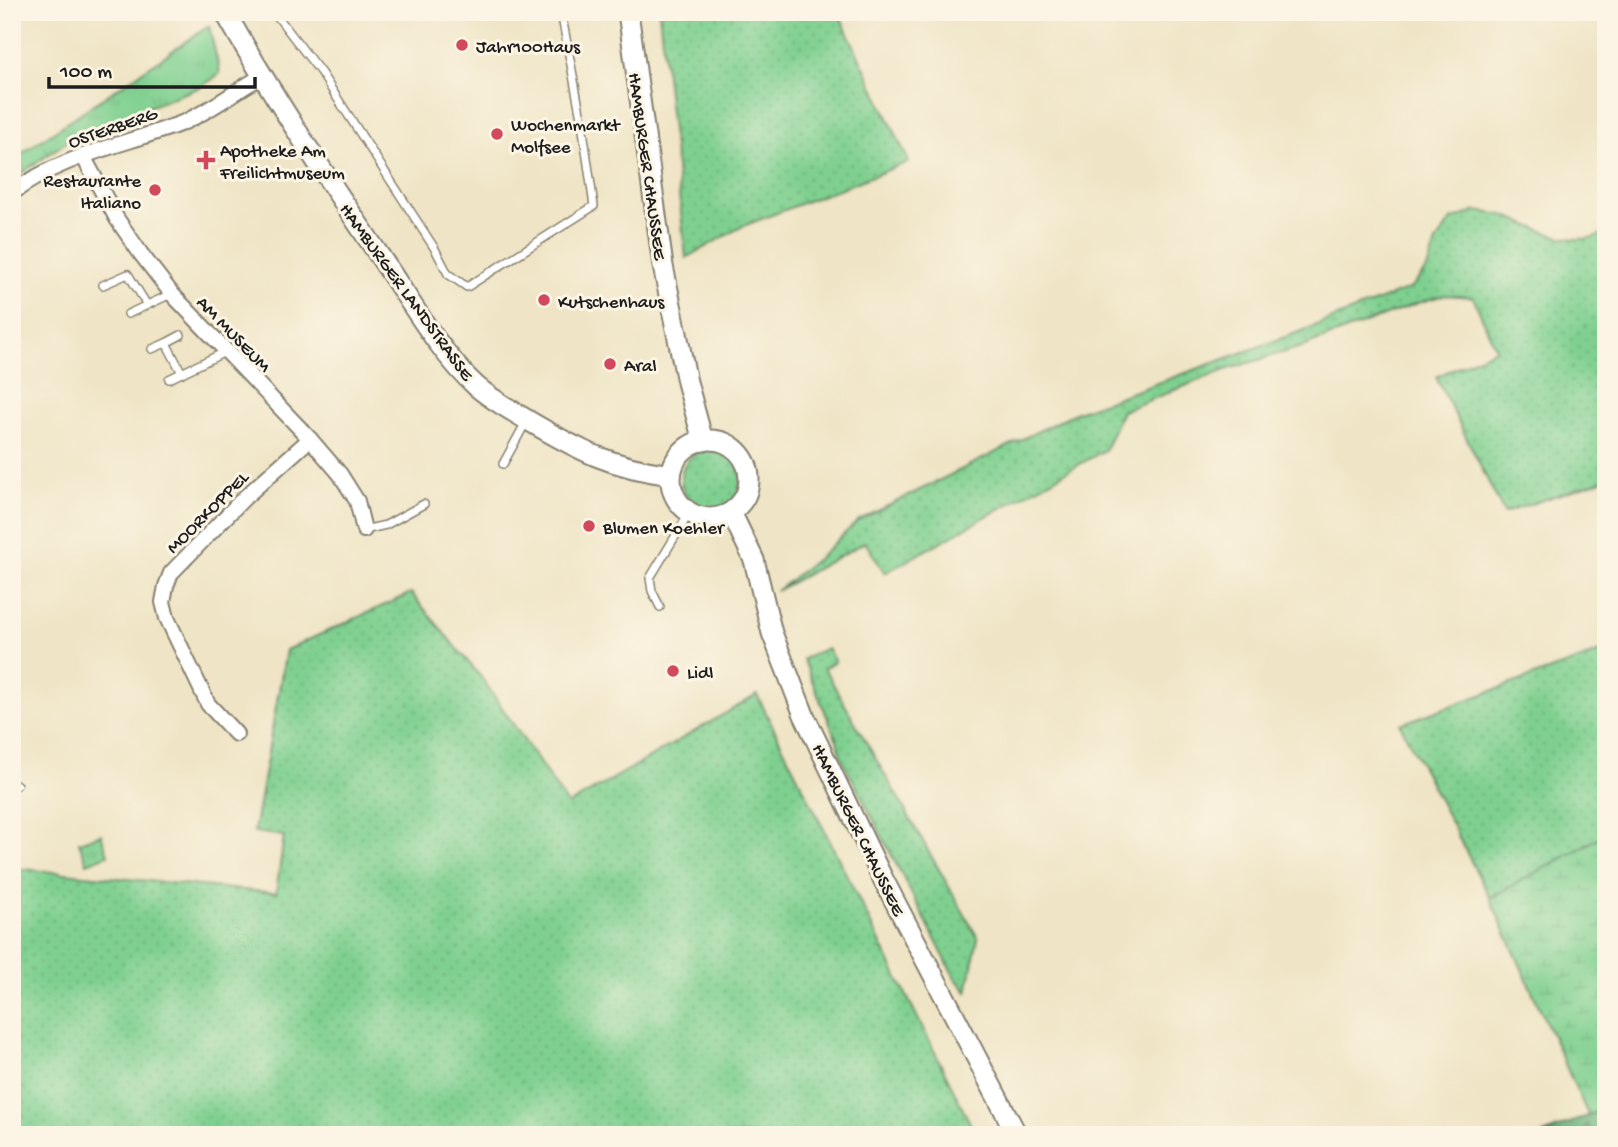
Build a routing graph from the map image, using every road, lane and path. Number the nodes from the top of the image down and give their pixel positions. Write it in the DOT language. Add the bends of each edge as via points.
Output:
graph roads {
  1 [pos="225,12"];
  2 [pos="274,12"];
  3 [pos="561,12"];
  4 [pos="628,12"];
  5 [pos="261,77"];
  6 [pos="83,156"];
  7 [pos="12,193"];
  8 [pos="103,285"];
  9 [pos="172,293"];
  10 [pos="147,305"];
  11 [pos="128,314"];
  12 [pos="181,335"];
  13 [pos="166,342"];
  14 [pos="152,349"];
  15 [pos="225,352"];
  16 [pos="182,373"];
  17 [pos="169,379"];
  18 [pos="528,420"];
  19 [pos="310,439"];
  20 [pos="703,441"];
  21 [pos="503,464"];
  22 [pos="671,475"];
  23 [pos="424,504"];
  24 [pos="690,512"];
  25 [pos="731,512"];
  26 [pos="364,530"];
  27 [pos="660,607"];
  28 [pos="236,734"];
  29 [pos="1017,1135"];
  1 -- 5 [label="main road, HAMBURGER LANDSTRASSE"];
  2 -- 3 [label="lane" via="321,73 448,274 467,287 594,206"];
  4 -- 20 [label="main road, HAMBURGER CHAUSSEE" via="663,265"];
  5 -- 6 [label="street, OSTERBERG" via="184,122"];
  5 -- 18 [label="main road, HAMBURGER LANDSTRASSE" via="453,359 476,386"];
  6 -- 7 [label="street, OSTERBERG" via="46,171"];
  6 -- 9 [label="street, AM MUSEUM" via="117,219"];
  8 -- 10 [label="lane" via="128,274"];
  9 -- 10 [label="lane"];
  9 -- 15 [label="street, AM MUSEUM"];
  10 -- 11 [label="lane"];
  12 -- 13 [label="lane"];
  13 -- 14 [label="lane"];
  13 -- 16 [label="lane"];
  15 -- 16 [label="lane"];
  15 -- 19 [label="street, AM MUSEUM"];
  16 -- 17 [label="lane"];
  18 -- 21 [label="lane"];
  18 -- 22 [label="main road, HAMBURGER LANDSTRASSE" via="600,459"];
  19 -- 26 [label="street, AM MUSEUM" via="357,501"];
  19 -- 28 [label="street, MOORKOPPEL" via="237,505 171,573 166,586 163,603 175,636 208,704"];
  20 -- 22 [label="main road" via="681,453"];
  20 -- 25 [label="main road" via="728,445 746,465 747,491"];
  22 -- 24 [label="main road" via="675,496"];
  23 -- 26 [label="lane" via="386,525"];
  24 -- 25 [label="main road" via="710,518"];
  24 -- 27 [label="lane" via="650,578"];
  25 -- 29 [label="main road, HAMBURGER CHAUSSEE" via="754,560 772,633 804,715 882,877"];
}
